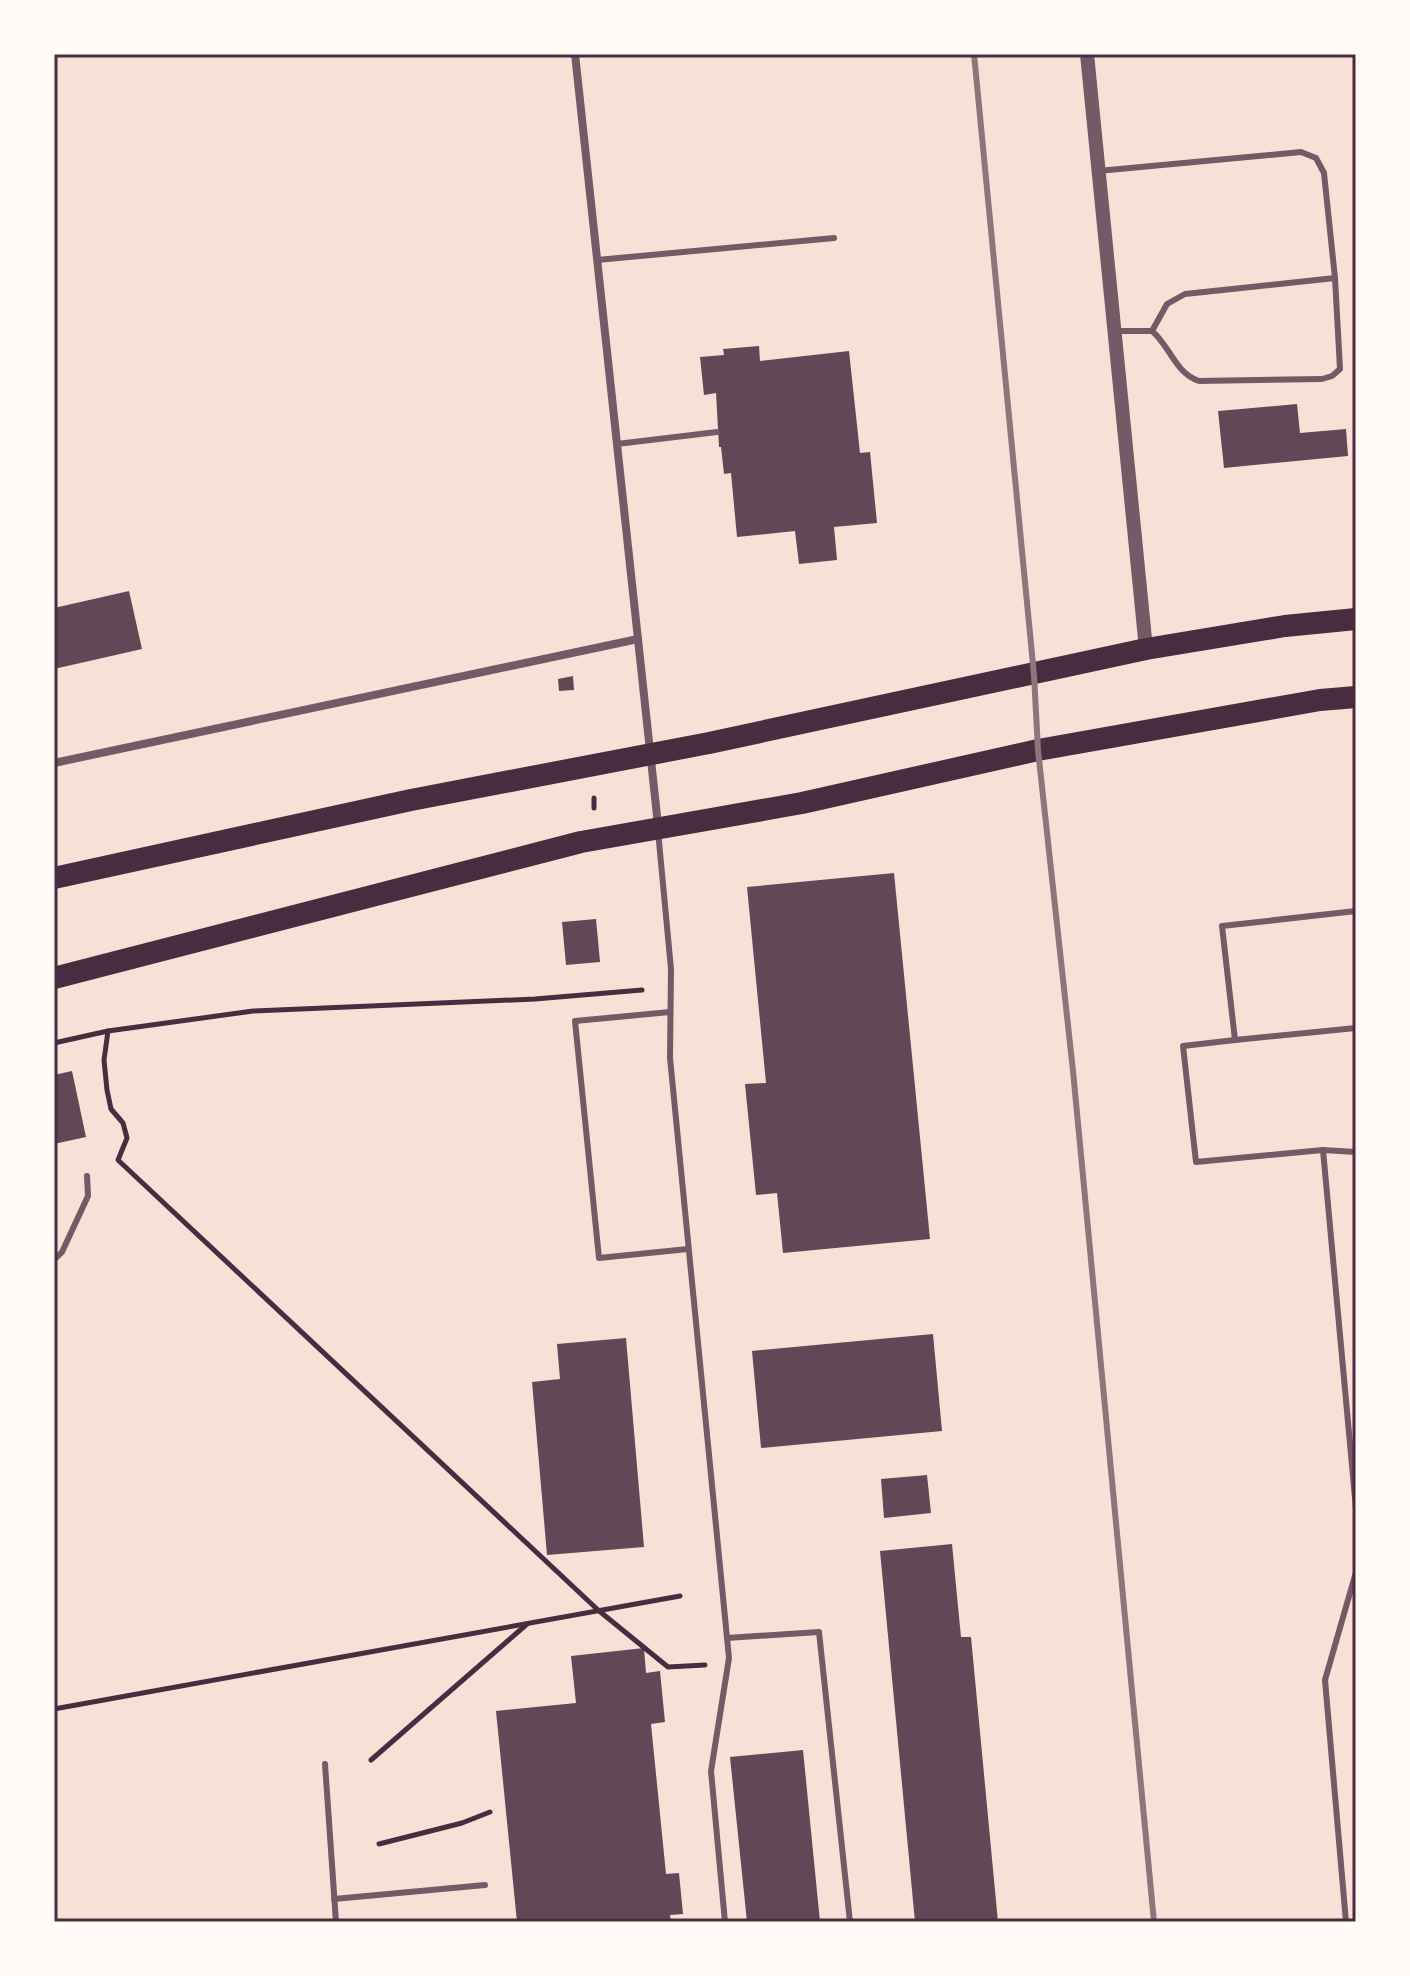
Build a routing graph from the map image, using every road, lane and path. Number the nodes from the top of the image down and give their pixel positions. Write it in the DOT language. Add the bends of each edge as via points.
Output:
graph roads {
  1 [pos="575,54"];
  2 [pos="1087,54"];
  3 [pos="1098,171"];
  4 [pos="834,238"];
  5 [pos="597,260"];
  6 [pos="1335,278"];
  7 [pos="1114,331"];
  8 [pos="1152,331"];
  9 [pos="717,432"];
  10 [pos="617,444"];
  11 [pos="1356,619"];
  12 [pos="638,639"];
  13 [pos="1146,649"];
  14 [pos="1356,697"];
  15 [pos="650,755"];
  16 [pos="54,763"];
  17 [pos="594,798"];
  18 [pos="594,808"];
  19 [pos="658,828"];
  20 [pos="54,878"];
  21 [pos="1356,911"];
  22 [pos="54,978"];
  23 [pos="642,990"];
  24 [pos="670,1012"];
  25 [pos="1356,1028"];
  26 [pos="108,1031"];
  27 [pos="1235,1040"];
  28 [pos="54,1043"];
  29 [pos="1323,1150"];
  30 [pos="1356,1152"];
  31 [pos="87,1176"];
  32 [pos="688,1249"];
  33 [pos="54,1260"];
  34 [pos="1356,1509"];
  35 [pos="1356,1572"];
  36 [pos="680,1596"];
  37 [pos="598,1610"];
  38 [pos="530,1622"];
  39 [pos="727,1638"];
  40 [pos="705,1665"];
  41 [pos="54,1709"];
  42 [pos="371,1760"];
  43 [pos="325,1764"];
  44 [pos="490,1812"];
  45 [pos="379,1844"];
  46 [pos="485,1885"];
  47 [pos="334,1899"];
  48 [pos="336,1922"];
  49 [pos="725,1922"];
  50 [pos="850,1922"];
  51 [pos="1346,1922"];
  1 -- 5 [label="street"];
  2 -- 3 [label="street"];
  3 -- 6 [label="lane" via="1301,152 1316,158 1324,173"];
  3 -- 7 [label="street"];
  4 -- 5 [label="lane"];
  5 -- 10 [label="street"];
  6 -- 8 [label="lane" via="1185,294 1167,304"];
  6 -- 8 [label="lane" via="1340,369 1322,379 1188,378"];
  7 -- 8 [label="lane"];
  7 -- 13 [label="street"];
  9 -- 10 [label="lane"];
  10 -- 12 [label="street"];
  11 -- 13 [label="highway"];
  12 -- 15 [label="street"];
  12 -- 16 [label="street"];
  13 -- 15 [label="highway"];
  14 -- 19 [label="highway" via="1038,750 802,803"];
  15 -- 19 [label="street"];
  15 -- 20 [label="highway" via="396,803"];
  17 -- 18 [label="path"];
  19 -- 22 [label="highway" via="581,842"];
  19 -- 24 [label="lane"];
  21 -- 27 [label="lane" via="1222,926"];
  23 -- 26 [label="path" via="253,1011"];
  24 -- 32 [label="lane"];
  24 -- 32 [label="lane" via="575,1021 599,1258"];
  25 -- 27 [label="lane"];
  26 -- 28 [label="path"];
  26 -- 37 [label="path" via="107,1090 127,1138 118,1160"];
  27 -- 29 [label="lane" via="1183,1046 1196,1162"];
  29 -- 30 [label="lane"];
  29 -- 34 [label="lane"];
  31 -- 33 [label="lane" via="88,1196"];
  32 -- 39 [label="lane"];
  35 -- 51 [label="lane" via="1325,1680"];
  36 -- 37 [label="path"];
  37 -- 38 [label="path"];
  37 -- 40 [label="path" via="668,1667"];
  38 -- 41 [label="path"];
  38 -- 42 [label="path"];
  39 -- 49 [label="lane" via="729,1658 711,1771"];
  39 -- 50 [label="lane" via="819,1632"];
  43 -- 47 [label="lane"];
  44 -- 45 [label="path"];
  46 -- 47 [label="lane"];
  47 -- 48 [label="lane"];
}
